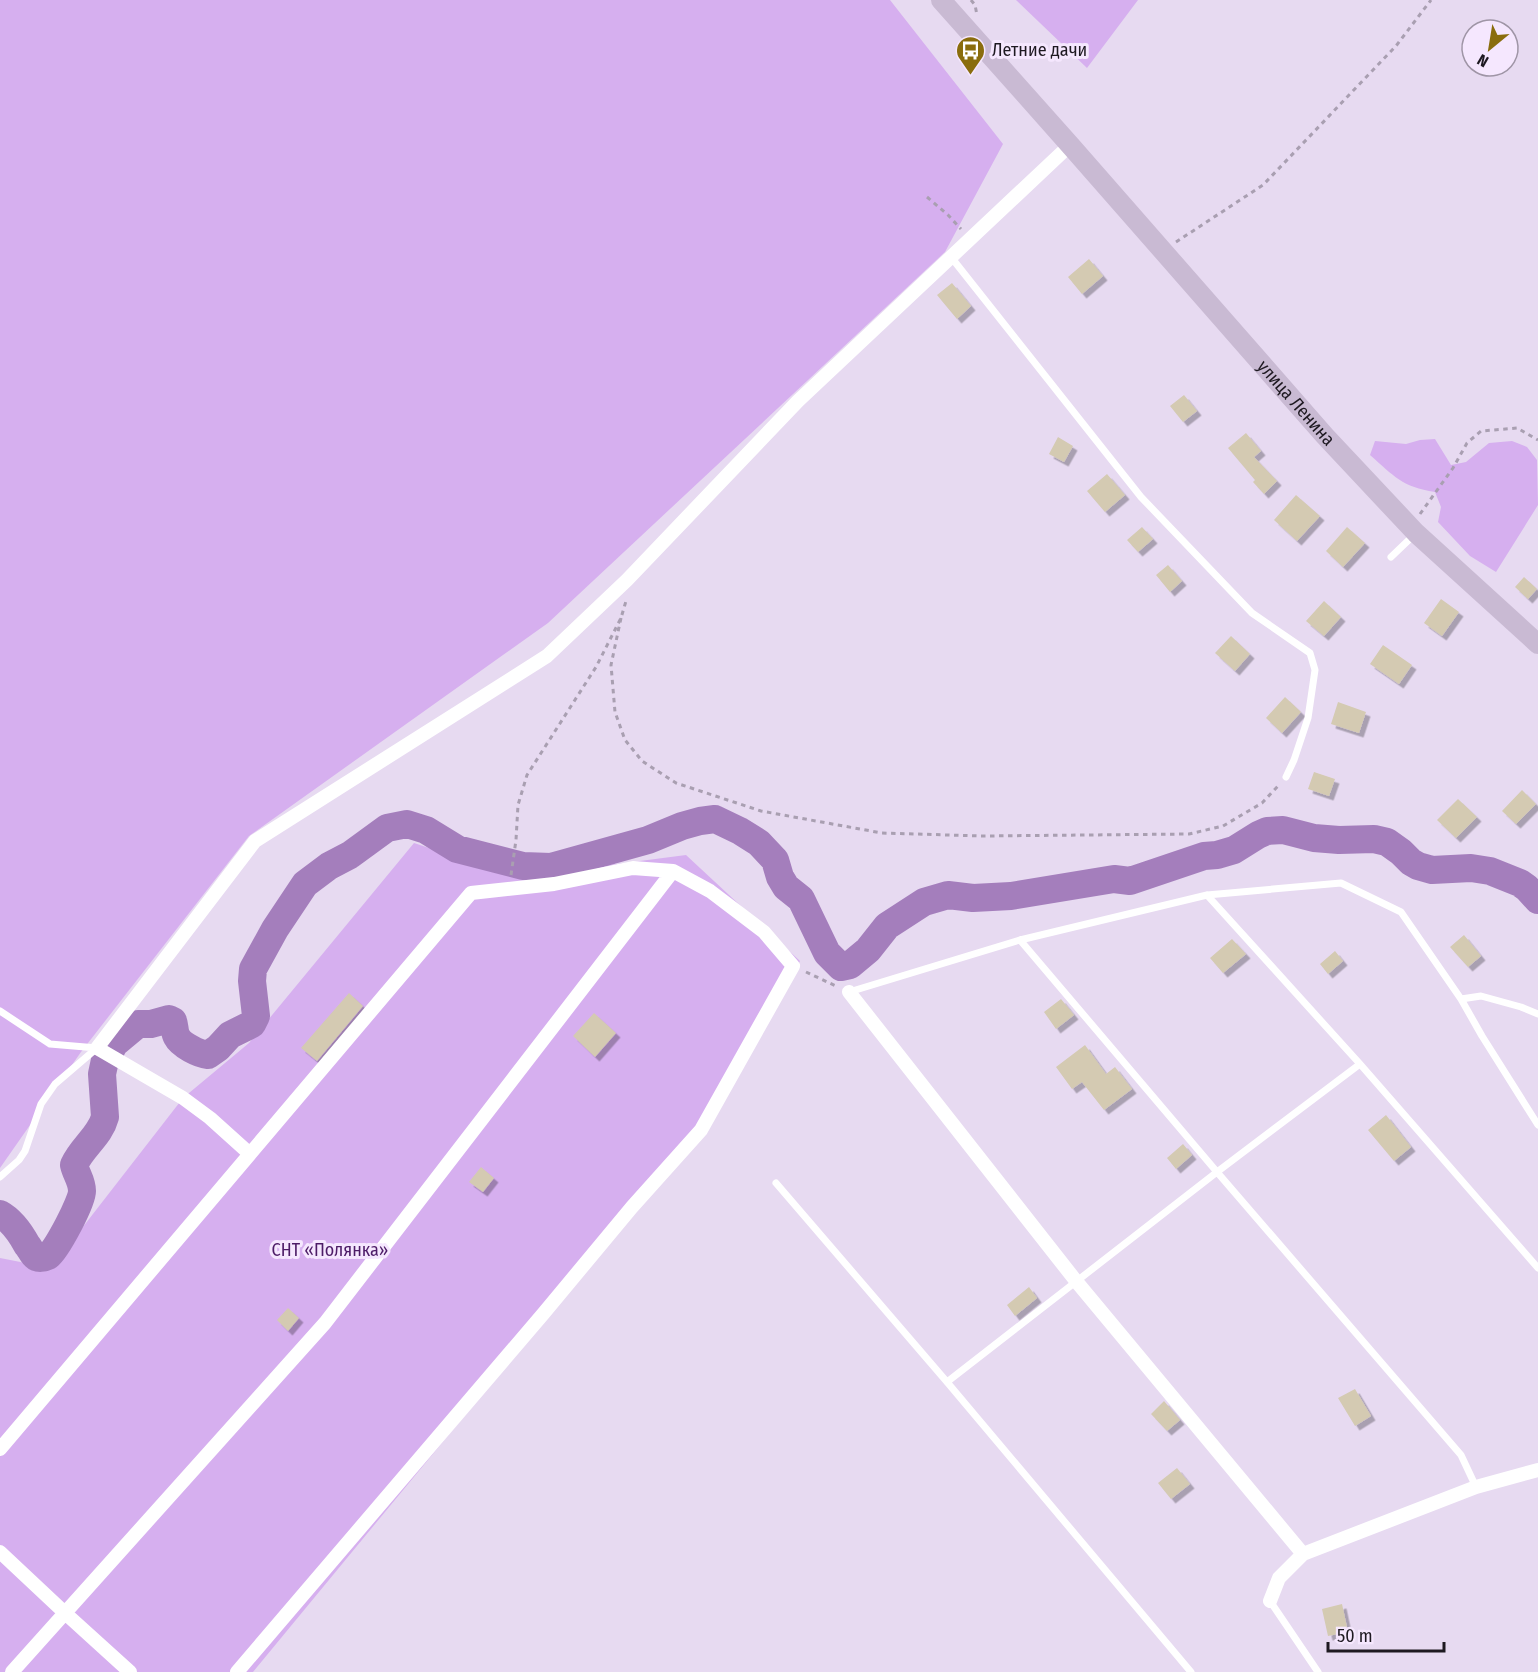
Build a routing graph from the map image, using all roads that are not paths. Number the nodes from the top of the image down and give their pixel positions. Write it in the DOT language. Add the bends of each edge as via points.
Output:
graph roads {
  1 [pos="941,0"];
  2 [pos="1071,145"];
  3 [pos="951,257"];
  4 [pos="1415,531"];
  5 [pos="1391,557"];
  6 [pos="1538,644"];
  7 [pos="1286,777"];
  8 [pos="674,872"];
  9 [pos="1207,896"];
  10 [pos="1020,940"];
  11 [pos="849,992"];
  12 [pos="1461,999"];
  13 [pos="0,1011"];
  14 [pos="1538,1014"];
  15 [pos="97,1048"];
  16 [pos="1360,1064"];
  17 [pos="1538,1125"];
  18 [pos="250,1154"];
  19 [pos="1217,1172"];
  20 [pos="0,1177"];
  21 [pos="776,1183"];
  22 [pos="1538,1268"];
  23 [pos="1076,1281"];
  24 [pos="947,1382"];
  25 [pos="0,1449"];
  26 [pos="1538,1470"];
  27 [pos="1476,1487"];
  28 [pos="0,1552"];
  29 [pos="1303,1554"];
  30 [pos="1270,1601"];
  31 [pos="65,1613"];
  32 [pos="12,1672"];
  33 [pos="130,1672"];
  34 [pos="237,1672"];
  35 [pos="1191,1672"];
  36 [pos="1318,1672"];
  1 -- 2 [label="street, улица Ленина"];
  2 -- 3 [label="street"];
  2 -- 4 [label="street, улица Ленина" via="1325,436"];
  3 -- 7 [label="lane" via="1141,497 1252,613 1310,653 1316,670 1308,718"];
  3 -- 15 [label="street" via="798,401 627,580 547,656 255,841"];
  4 -- 5 [label="lane"];
  4 -- 6 [label="street, улица Ленина"];
  8 -- 18 [label="street" via="633,868 554,885 471,892"];
  8 -- 31 [label="street" via="326,1323"];
  8 -- 34 [label="street" via="710,891 764,932 793,966 701,1130"];
  9 -- 10 [label="lane"];
  9 -- 12 [label="lane" via="1341,883 1401,912"];
  9 -- 16 [label="lane"];
  10 -- 11 [label="lane"];
  10 -- 19 [label="lane"];
  11 -- 23 [label="street"];
  12 -- 14 [label="lane" via="1481,996"];
  12 -- 17 [label="lane"];
  13 -- 15 [label="lane" via="50,1044"];
  15 -- 18 [label="street" via="183,1098"];
  15 -- 20 [label="lane" via="55,1084 42,1104 20,1160"];
  16 -- 19 [label="lane"];
  16 -- 22 [label="lane"];
  18 -- 25 [label="street"];
  19 -- 23 [label="lane"];
  19 -- 27 [label="lane" via="1461,1455"];
  21 -- 24 [label="lane"];
  23 -- 24 [label="lane"];
  23 -- 29 [label="street"];
  24 -- 35 [label="lane"];
  26 -- 27 [label="street"];
  27 -- 29 [label="street"];
  28 -- 31 [label="street"];
  29 -- 30 [label="street" via="1279,1578"];
  30 -- 36 [label="lane"];
  31 -- 32 [label="street"];
  31 -- 33 [label="street"];
}
